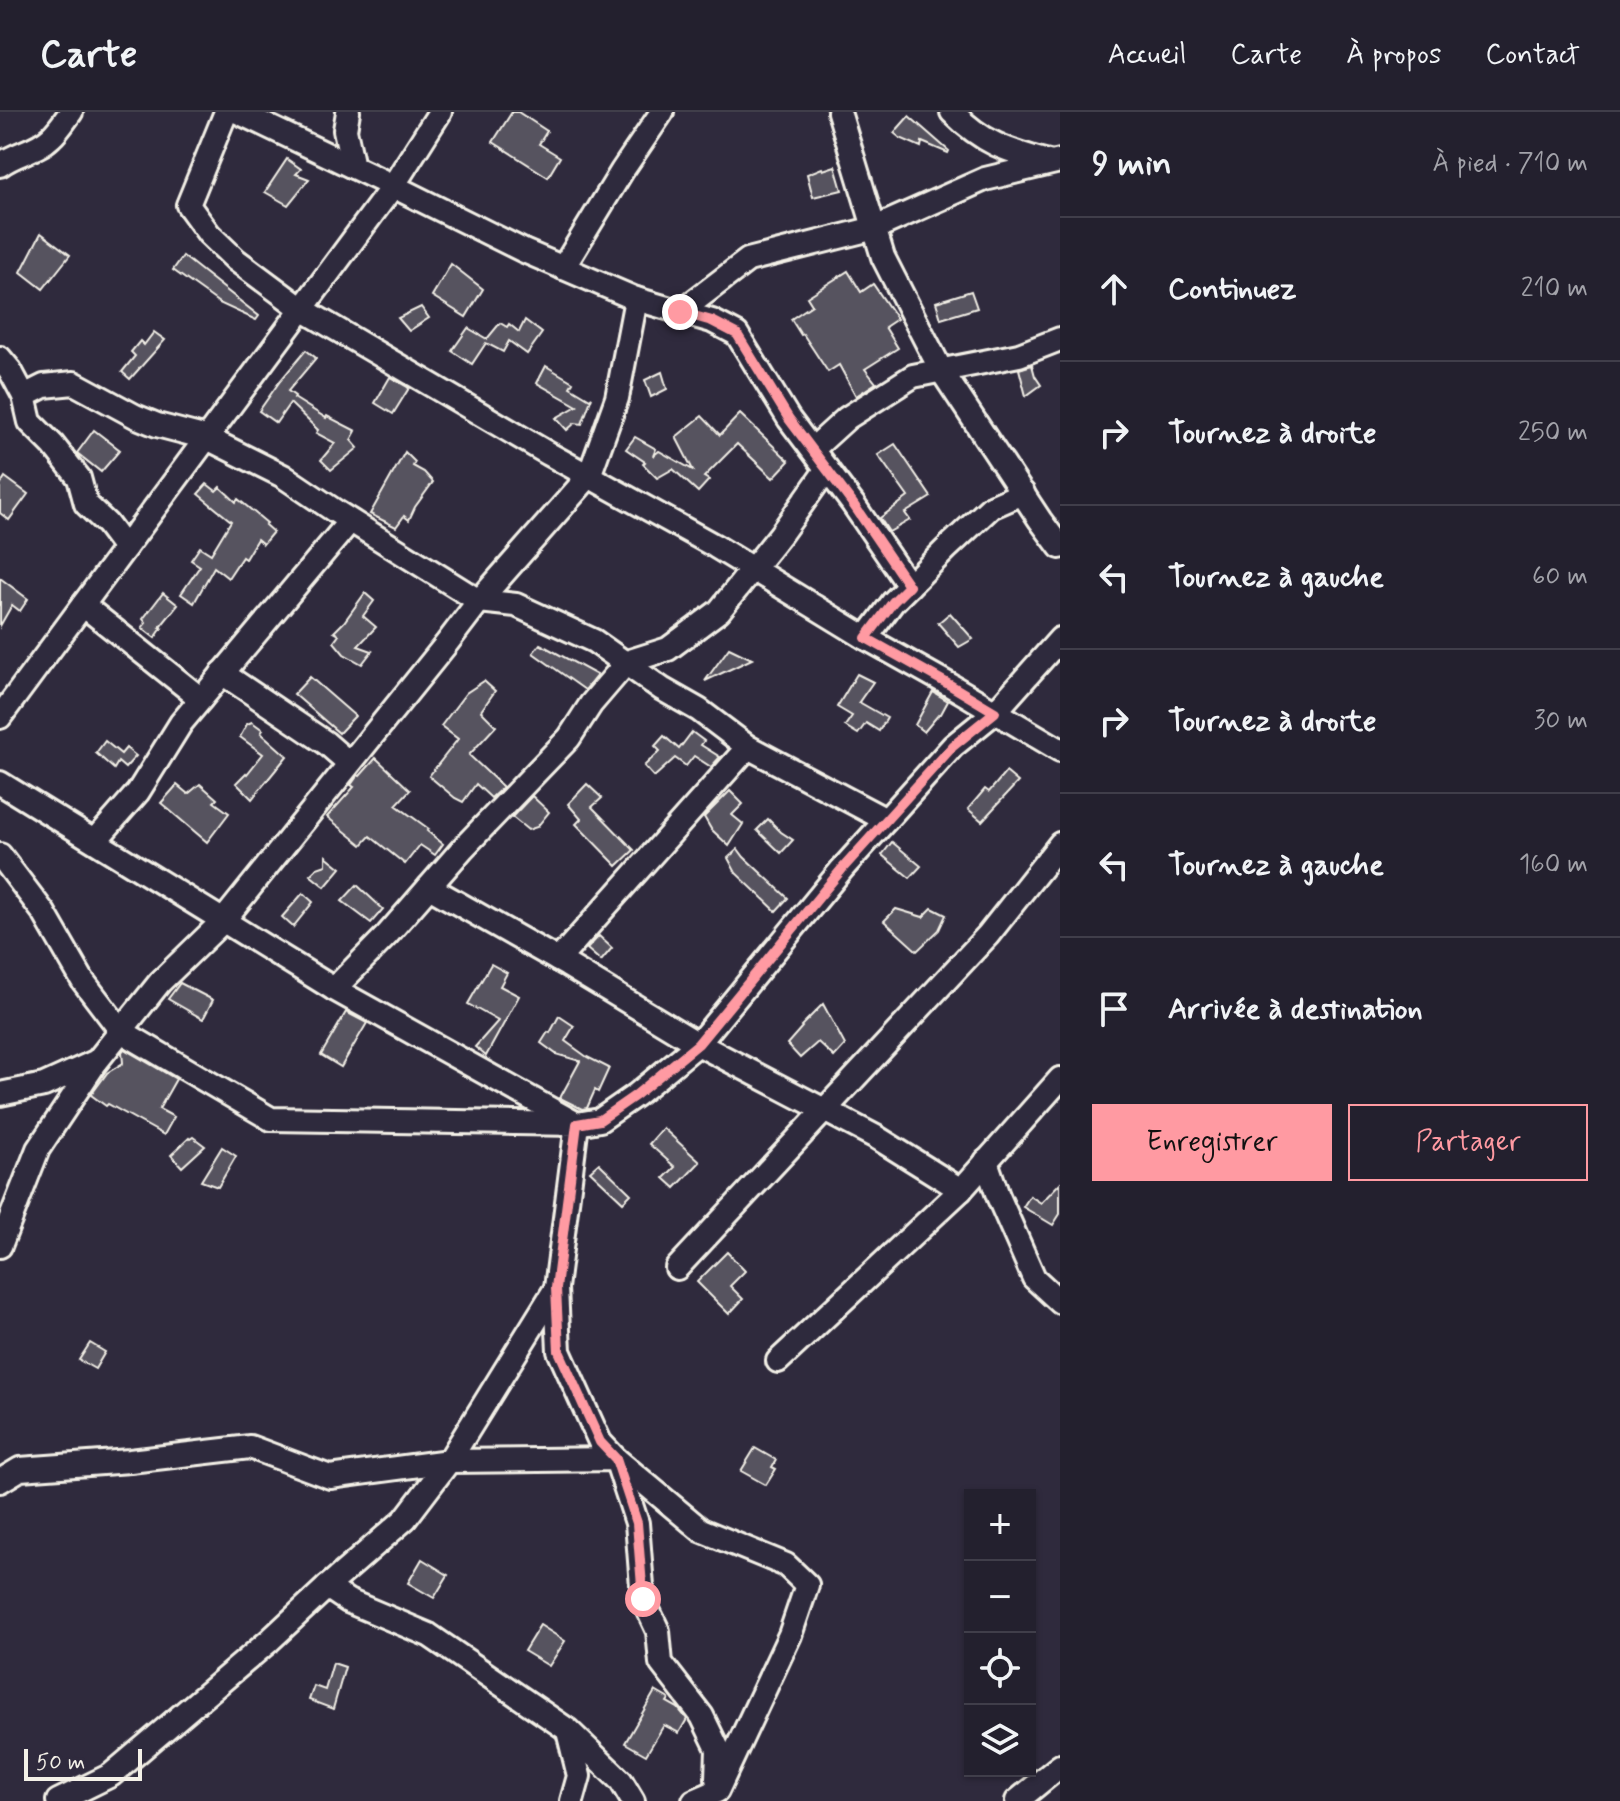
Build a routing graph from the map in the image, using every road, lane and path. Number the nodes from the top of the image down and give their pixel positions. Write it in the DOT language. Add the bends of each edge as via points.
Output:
graph roads {
  1 [pos="71,112"];
  2 [pos="226,112"];
  3 [pos="238,112"];
  4 [pos="348,112"];
  5 [pos="440,112"];
  6 [pos="662,112"];
  7 [pos="839,112"];
  8 [pos="952,112"];
  9 [pos="1057,164"];
  10 [pos="0,165"];
  11 [pos="353,167"];
  12 [pos="393,186"];
  13 [pos="875,228"];
  14 [pos="563,268"];
  15 [pos="636,299"];
  16 [pos="302,309"];
  17 [pos="680,312"];
  18 [pos="1060,339"];
  19 [pos="0,358"];
  20 [pos="941,370"];
  21 [pos="24,396"];
  22 [pos="207,438"];
  23 [pos="813,449"];
  24 [pos="827,469"];
  25 [pos="589,476"];
  26 [pos="1023,493"];
  27 [pos="350,521"];
  28 [pos="1060,547"];
  29 [pos="125,548"];
  30 [pos="754,569"];
  31 [pos="909,586"];
  32 [pos="479,601"];
  33 [pos="83,605"];
  34 [pos="866,638"];
  35 [pos="1060,639"];
  36 [pos="627,662"];
  37 [pos="222,673"];
  38 [pos="201,699"];
  39 [pos="995,712"];
  40 [pos="0,717"];
  41 [pos="748,747"];
  42 [pos="1060,750"];
  43 [pos="349,763"];
  44 [pos="0,783"];
  45 [pos="886,820"];
  46 [pos="95,841"];
  47 [pos="1060,844"];
  48 [pos="0,855"];
  49 [pos="429,887"];
  50 [pos="223,921"];
  51 [pos="558,960"];
  52 [pos="334,989"];
  53 [pos="121,1031"];
  54 [pos="698,1044"];
  55 [pos="97,1061"];
  56 [pos="1060,1079"];
  57 [pos="0,1094"];
  58 [pos="824,1110"];
  59 [pos="577,1124"];
  60 [pos="986,1161"];
  61 [pos="961,1190"];
  62 [pos="0,1246"];
  63 [pos="677,1268"];
  64 [pos="556,1288"];
  65 [pos="1060,1302"];
  66 [pos="778,1361"];
  67 [pos="616,1459"];
  68 [pos="449,1461"];
  69 [pos="0,1481"];
  70 [pos="327,1587"];
  71 [pos="568,1730"];
  72 [pos="1060,1766"];
  73 [pos="723,1796"];
  74 [pos="58,1801"];
  75 [pos="572,1801"];
  76 [pos="633,1801"];
  77 [pos="694,1801"];
  78 [pos="1017,1801"];
  1 -- 10 [label="street" via="50,138"];
  2 -- 16 [label="street" via="188,205 236,260"];
  3 -- 11 [label="street"];
  4 -- 11 [label="street" via="345,130"];
  5 -- 12 [label="street"];
  6 -- 14 [label="street"];
  7 -- 13 [label="street"];
  8 -- 9 [label="street" via="1003,149"];
  9 -- 13 [label="street" via="985,179"];
  11 -- 12 [label="street"];
  12 -- 14 [label="street"];
  12 -- 16 [label="street"];
  13 -- 17 [label="street" via="748,260"];
  13 -- 20 [label="street" via="883,257"];
  14 -- 15 [label="street"];
  15 -- 17 [label="street"];
  15 -- 25 [label="street" via="617,398"];
  16 -- 22 [label="street"];
  16 -- 25 [label="street"];
  17 -- 23 [label="street" via="737,334"];
  18 -- 20 [label="street" via="1019,355"];
  19 -- 21 [label="street"];
  20 -- 23 [label="street" via="913,376 847,418"];
  20 -- 26 [label="street"];
  21 -- 22 [label="street" via="44,386 74,383 135,416"];
  21 -- 29 [label="street" via="30,422 79,478 86,504"];
  22 -- 27 [label="street" via="283,476"];
  22 -- 29 [label="street"];
  23 -- 24 [label="street"];
  24 -- 30 [label="street"];
  24 -- 31 [label="street"];
  25 -- 30 [label="street"];
  25 -- 32 [label="street"];
  26 -- 28 [label="street"];
  26 -- 31 [label="street" via="991,507"];
  27 -- 32 [label="street"];
  27 -- 37 [label="street"];
  29 -- 33 [label="street"];
  30 -- 34 [label="street"];
  30 -- 36 [label="street" via="719,611 681,640"];
  31 -- 34 [label="street"];
  32 -- 36 [label="street" via="516,605"];
  32 -- 43 [label="street"];
  33 -- 38 [label="street"];
  33 -- 40 [label="street"];
  34 -- 39 [label="street"];
  35 -- 39 [label="street"];
  36 -- 41 [label="street"];
  36 -- 49 [label="street" via="569,738"];
  37 -- 38 [label="street"];
  37 -- 43 [label="street"];
  38 -- 46 [label="street" via="138,792"];
  39 -- 42 [label="street"];
  39 -- 45 [label="street" via="953,746"];
  41 -- 45 [label="street"];
  41 -- 51 [label="street"];
  43 -- 50 [label="street"];
  44 -- 46 [label="street"];
  45 -- 54 [label="street"];
  46 -- 50 [label="street"];
  47 -- 58 [label="street" via="988,935"];
  48 -- 53 [label="street"];
  49 -- 51 [label="street"];
  49 -- 52 [label="street"];
  50 -- 52 [label="street"];
  50 -- 53 [label="street" via="160,982"];
  51 -- 54 [label="street"];
  52 -- 59 [label="street"];
  53 -- 55 [label="street"];
  53 -- 59 [label="street" via="271,1119"];
  54 -- 58 [label="street"];
  54 -- 59 [label="street" via="600,1120"];
  55 -- 57 [label="street" via="44,1085"];
  55 -- 62 [label="street" via="38,1149"];
  56 -- 60 [label="street"];
  58 -- 61 [label="street"];
  58 -- 63 [label="street"];
  59 -- 64 [label="street"];
  60 -- 61 [label="street"];
  60 -- 65 [label="street" via="1034,1278"];
  61 -- 66 [label="street"];
  64 -- 67 [label="street" via="559,1351 600,1442"];
  64 -- 68 [label="street"];
  67 -- 68 [label="street"];
  67 -- 73 [label="street" via="637,1523 643,1599 658,1631 661,1663 702,1716 718,1749"];
  67 -- 73 [label="street" via="701,1530 786,1565 807,1585"];
  68 -- 69 [label="street" via="330,1477 250,1447 20,1469"];
  68 -- 70 [label="street" via="405,1519"];
  70 -- 71 [label="street" via="429,1635"];
  70 -- 74 [label="street" via="111,1775"];
  71 -- 75 [label="street" via="579,1776"];
  71 -- 76 [label="street" via="621,1781"];
  72 -- 78 [label="street"];
  73 -- 77 [label="street"];
}
